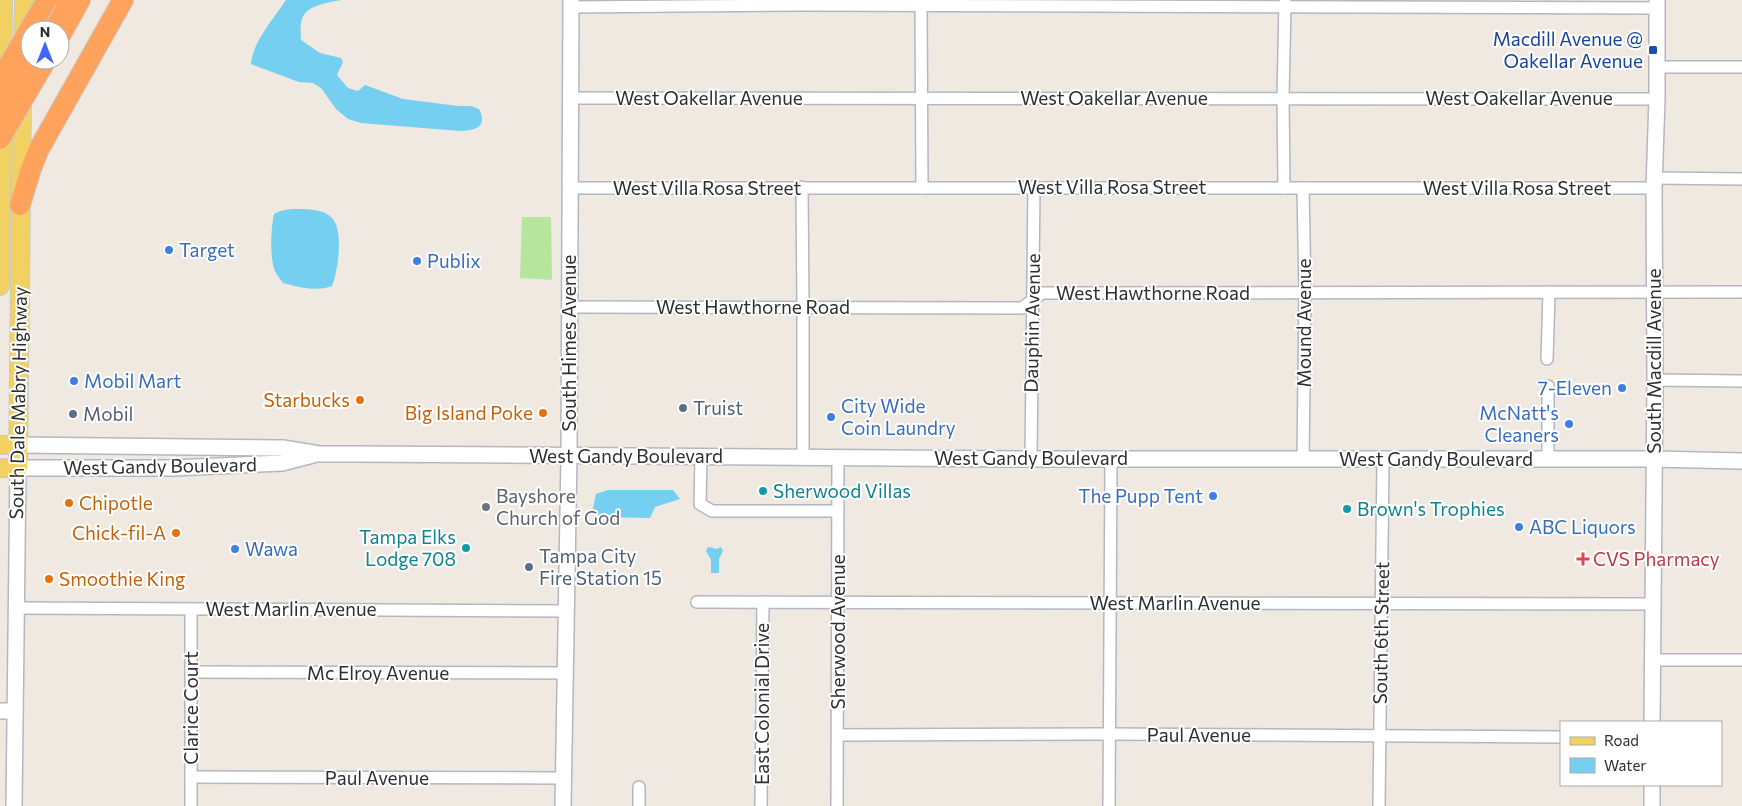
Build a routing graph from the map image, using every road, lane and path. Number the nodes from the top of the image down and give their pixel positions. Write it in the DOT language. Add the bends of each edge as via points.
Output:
graph roads {
  1 [pos="3,0"];
  2 [pos="24,0"];
  3 [pos="37,0"];
  4 [pos="80,0"];
  5 [pos="123,0"];
  6 [pos="778,2"];
  7 [pos="804,2"];
  8 [pos="56,3"];
  9 [pos="571,3"];
  10 [pos="921,3"];
  11 [pos="1285,4"];
  12 [pos="1657,4"];
  13 [pos="56,20"];
  14 [pos="65,20"];
  15 [pos="0,62"];
  16 [pos="1657,67"];
  17 [pos="1742,67"];
  18 [pos="22,70"];
  19 [pos="40,70"];
  20 [pos="0,80"];
  21 [pos="570,98"];
  22 [pos="922,98"];
  23 [pos="1283,98"];
  24 [pos="1657,99"];
  25 [pos="0,108"];
  26 [pos="0,139"];
  27 [pos="1742,179"];
  28 [pos="1654,183"];
  29 [pos="802,187"];
  30 [pos="1034,187"];
  31 [pos="569,188"];
  32 [pos="922,188"];
  33 [pos="1284,188"];
  34 [pos="1303,188"];
  35 [pos="20,205"];
  36 [pos="0,286"];
  37 [pos="1305,292"];
  38 [pos="1549,292"];
  39 [pos="1654,292"];
  40 [pos="1742,292"];
  41 [pos="1033,300"];
  42 [pos="568,306"];
  43 [pos="803,308"];
  44 [pos="1547,359"];
  45 [pos="1655,380"];
  46 [pos="1742,381"];
  47 [pos="1548,386"];
  48 [pos="0,445"];
  49 [pos="18,445"];
  50 [pos="319,454"];
  51 [pos="569,456"];
  52 [pos="701,456"];
  53 [pos="803,457"];
  54 [pos="838,457"];
  55 [pos="1031,459"];
  56 [pos="1111,459"];
  57 [pos="1303,459"];
  58 [pos="1548,459"];
  59 [pos="1653,459"];
  60 [pos="1383,460"];
  61 [pos="1742,461"];
  62 [pos="0,468"];
  63 [pos="18,468"];
  64 [pos="838,511"];
  65 [pos="696,602"];
  66 [pos="762,602"];
  67 [pos="838,602"];
  68 [pos="1110,603"];
  69 [pos="1380,603"];
  70 [pos="1653,604"];
  71 [pos="16,608"];
  72 [pos="191,609"];
  73 [pos="565,611"];
  74 [pos="1652,660"];
  75 [pos="1742,660"];
  76 [pos="192,672"];
  77 [pos="565,673"];
  78 [pos="8,711"];
  79 [pos="1652,721"];
  80 [pos="1109,734"];
  81 [pos="838,735"];
  82 [pos="1380,736"];
  83 [pos="1560,738"];
  84 [pos="191,777"];
  85 [pos="564,778"];
  86 [pos="1652,786"];
  87 [pos="639,787"];
  88 [pos="14,806"];
  89 [pos="191,806"];
  90 [pos="563,806"];
  91 [pos="639,806"];
  92 [pos="761,806"];
  93 [pos="837,806"];
  94 [pos="1109,806"];
  95 [pos="1379,806"];
  96 [pos="1652,806"];
  1 -- 36 [label="main road, South Dale Mabry Highway"];
  2 -- 35 [label="main road, South Dale Mabry Highway"];
  3 -- 15 [label="highway"];
  4 -- 14 [label="highway"];
  5 -- 35 [label="highway" via="39,149"];
  6 -- 7 [label="street"];
  6 -- 9 [label="street"];
  7 -- 10 [label="street"];
  8 -- 13 [label="highway"];
  8 -- 20 [label="highway, bridge"];
  9 -- 21 [label="main road, South Himes Avenue"];
  10 -- 11 [label="street"];
  10 -- 22 [label="street"];
  11 -- 12 [label="street"];
  11 -- 23 [label="street"];
  12 -- 16 [label="main road, South Macdill Avenue"];
  16 -- 17 [label="street"];
  16 -- 24 [label="main road, South Macdill Avenue"];
  18 -- 25 [label="highway, bridge"];
  19 -- 26 [label="highway, bridge"];
  21 -- 22 [label="street, West Oakellar Avenue"];
  21 -- 31 [label="main road, South Himes Avenue"];
  22 -- 23 [label="street, West Oakellar Avenue"];
  22 -- 32 [label="street"];
  23 -- 24 [label="street, West Oakellar Avenue"];
  23 -- 33 [label="street"];
  24 -- 28 [label="main road, South Macdill Avenue"];
  27 -- 28 [label="street, West Villa Rosa Street"];
  28 -- 34 [label="street, West Villa Rosa Street"];
  28 -- 39 [label="main road, South Macdill Avenue"];
  29 -- 31 [label="street, West Villa Rosa Street"];
  29 -- 32 [label="street, West Villa Rosa Street"];
  29 -- 43 [label="street"];
  30 -- 32 [label="street, West Villa Rosa Street"];
  30 -- 33 [label="street, West Villa Rosa Street"];
  30 -- 41 [label="street, Dauphin Avenue"];
  31 -- 42 [label="main road, South Himes Avenue"];
  33 -- 34 [label="street, West Villa Rosa Street"];
  34 -- 37 [label="street, Mound Avenue"];
  35 -- 49 [label="main road, South Dale Mabry Highway"];
  37 -- 38 [label="street, West Hawthorne Road"];
  37 -- 41 [label="street, West Hawthorne Road" via="1042,293"];
  37 -- 57 [label="street, Mound Avenue"];
  38 -- 39 [label="street, West Hawthorne Road"];
  38 -- 44 [label="street"];
  39 -- 40 [label="street, West Hawthorne Road"];
  39 -- 45 [label="main road, South Macdill Avenue"];
  41 -- 43 [label="street, West Hawthorne Road" via="1022,308"];
  41 -- 55 [label="street, Dauphin Avenue"];
  42 -- 43 [label="street, West Hawthorne Road"];
  42 -- 51 [label="main road, South Himes Avenue"];
  43 -- 53 [label="street"];
  45 -- 46 [label="street"];
  45 -- 59 [label="main road, South Macdill Avenue"];
  47 -- 58 [label="street"];
  48 -- 49 [label="main road, West Gandy Boulevard"];
  49 -- 50 [label="main road, West Gandy Boulevard" via="283,448"];
  49 -- 63 [label="main road, South Dale Mabry Highway"];
  50 -- 51 [label="main road, West Gandy Boulevard"];
  50 -- 63 [label="main road, West Gandy Boulevard" via="282,463 173,468"];
  51 -- 52 [label="main road, West Gandy Boulevard"];
  51 -- 73 [label="main road, South Himes Avenue"];
  52 -- 53 [label="main road, West Gandy Boulevard"];
  52 -- 64 [label="street" via="700,504 712,511"];
  53 -- 54 [label="main road, West Gandy Boulevard"];
  54 -- 55 [label="main road, West Gandy Boulevard"];
  54 -- 64 [label="street, Sherwood Avenue"];
  55 -- 56 [label="main road, West Gandy Boulevard"];
  56 -- 57 [label="main road, West Gandy Boulevard"];
  56 -- 68 [label="street"];
  57 -- 60 [label="main road, West Gandy Boulevard"];
  58 -- 59 [label="main road, West Gandy Boulevard"];
  58 -- 60 [label="main road, West Gandy Boulevard"];
  59 -- 61 [label="main road, West Gandy Boulevard"];
  59 -- 70 [label="main road, South Macdill Avenue"];
  60 -- 69 [label="street, South 6th Street"];
  62 -- 63 [label="main road, West Gandy Boulevard"];
  63 -- 71 [label="main road, South Dale Mabry Highway"];
  64 -- 67 [label="street, Sherwood Avenue"];
  65 -- 66 [label="street, West Marlin Avenue"];
  66 -- 67 [label="street, West Marlin Avenue"];
  66 -- 92 [label="street, East Colonial Drive"];
  67 -- 68 [label="street, West Marlin Avenue"];
  67 -- 81 [label="street, Sherwood Avenue"];
  68 -- 69 [label="street, West Marlin Avenue"];
  68 -- 80 [label="street"];
  69 -- 70 [label="street, West Marlin Avenue"];
  69 -- 82 [label="street, South 6th Street"];
  70 -- 74 [label="main road, South Macdill Avenue"];
  71 -- 72 [label="street, West Marlin Avenue"];
  71 -- 78 [label="main road, South Dale Mabry Highway"];
  72 -- 73 [label="street, West Marlin Avenue"];
  72 -- 76 [label="street, Clarice Court"];
  73 -- 77 [label="main road, South Himes Avenue"];
  74 -- 75 [label="street"];
  74 -- 79 [label="main road, South Macdill Avenue"];
  76 -- 77 [label="street, Mc Elroy Avenue"];
  76 -- 84 [label="street, Clarice Court"];
  77 -- 85 [label="main road, South Himes Avenue"];
  78 -- 88 [label="main road, South Dale Mabry Highway"];
  80 -- 81 [label="street, Paul Avenue"];
  80 -- 82 [label="street, Paul Avenue"];
  80 -- 94 [label="street"];
  81 -- 93 [label="street, Sherwood Avenue"];
  82 -- 83 [label="street, Paul Avenue"];
  82 -- 95 [label="street, South 6th Street"];
  84 -- 85 [label="street, Paul Avenue"];
  84 -- 89 [label="street, Clarice Court"];
  85 -- 90 [label="main road, South Himes Avenue"];
  86 -- 96 [label="main road"];
  87 -- 91 [label="street"];
}
